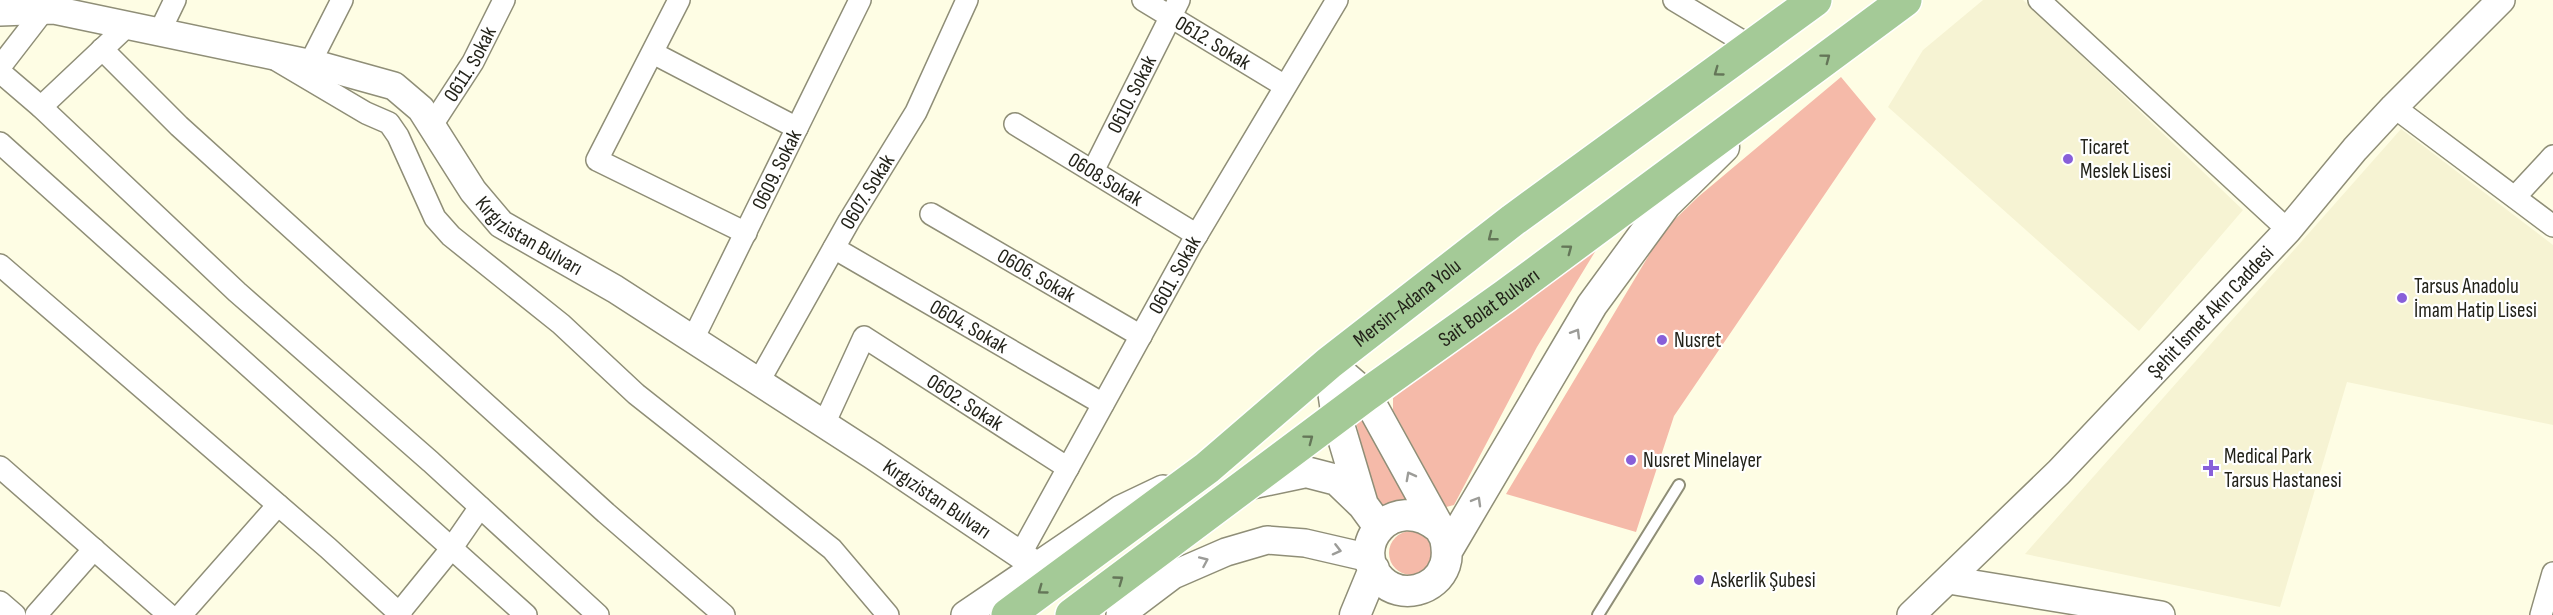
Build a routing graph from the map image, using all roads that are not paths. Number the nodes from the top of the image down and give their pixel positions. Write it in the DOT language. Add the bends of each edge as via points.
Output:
graph roads {
  1 [pos="175,0"];
  2 [pos="342,0"];
  3 [pos="504,0"];
  4 [pos="679,0"];
  5 [pos="860,0"];
  6 [pos="967,0"];
  7 [pos="1143,0"];
  8 [pos="1337,0"];
  9 [pos="1674,0"];
  10 [pos="1815,0"];
  11 [pos="1905,0"];
  12 [pos="2039,0"];
  13 [pos="2501,0"];
  14 [pos="76,7"];
  15 [pos="1174,8"];
  16 [pos="44,10"];
  17 [pos="0,12"];
  18 [pos="128,25"];
  19 [pos="160,31"];
  20 [pos="1752,47"];
  21 [pos="102,49"];
  22 [pos="265,53"];
  23 [pos="653,53"];
  24 [pos="310,63"];
  25 [pos="0,66"];
  26 [pos="0,72"];
  27 [pos="1285,86"];
  28 [pos="1789,86"];
  29 [pos="41,107"];
  30 [pos="2394,107"];
  31 [pos="1015,124"];
  32 [pos="432,125"];
  33 [pos="797,128"];
  34 [pos="0,143"];
  35 [pos="2553,156"];
  36 [pos="1093,171"];
  37 [pos="2515,197"];
  38 [pos="931,214"];
  39 [pos="2553,226"];
  40 [pos="2288,230"];
  41 [pos="746,233"];
  42 [pos="1197,235"];
  43 [pos="834,248"];
  44 [pos="0,265"];
  45 [pos="1141,336"];
  46 [pos="693,339"];
  47 [pos="1329,363"];
  48 [pos="759,381"];
  49 [pos="1366,395"];
  50 [pos="1103,404"];
  51 [pos="1337,418"];
  52 [pos="824,424"];
  53 [pos="0,467"];
  54 [pos="1068,468"];
  55 [pos="1207,468"];
  56 [pos="1249,484"];
  57 [pos="1679,485"];
  58 [pos="278,505"];
  59 [pos="480,507"];
  60 [pos="1371,516"];
  61 [pos="1443,539"];
  62 [pos="94,549"];
  63 [pos="451,549"];
  64 [pos="1028,561"];
  65 [pos="1372,564"];
  66 [pos="2553,573"];
  67 [pos="1949,580"];
  68 [pos="1430,585"];
  69 [pos="0,602"];
  70 [pos="400,614"];
  71 [pos="15,615"];
  72 [pos="36,615"];
  73 [pos="169,615"];
  74 [pos="181,615"];
  75 [pos="526,615"];
  76 [pos="598,615"];
  77 [pos="724,615"];
  78 [pos="888,615"];
  79 [pos="965,615"];
  80 [pos="1008,615"];
  81 [pos="1072,615"];
  82 [pos="1120,615"];
  83 [pos="1355,615"];
  84 [pos="1416,615"];
  85 [pos="1599,615"];
  86 [pos="1911,615"];
  87 [pos="2161,615"];
  88 [pos="2541,615"];
  1 -- 19 [label="street"];
  2 -- 24 [label="street"];
  3 -- 32 [label="street, 0611. Sokak" via="472,62"];
  4 -- 23 [label="street"];
  5 -- 33 [label="street, 0609. Sokak"];
  6 -- 43 [label="street, 0607. Sokak" via="916,112"];
  7 -- 15 [label="street, 0612. Sokak"];
  8 -- 27 [label="street, 0601. Sokak"];
  9 -- 20 [label="street"];
  10 -- 20 [label="highway, Mersin-Adana Yolu"];
  28 -- 11 [label="highway, Sait Bolat Bulvarı, one-way"];
  12 -- 40 [label="street"];
  13 -- 30 [label="street, Şehit İsmet Akın Caddesi"];
  14 -- 16 [label="street, Kırgızistan Bulvarı"];
  14 -- 18 [label="street, Kırgızistan Bulvarı"];
  15 -- 27 [label="street, 0612. Sokak"];
  15 -- 36 [label="street, 0610. Sokak"];
  16 -- 17 [label="street, Kırgızistan Bulvarı"];
  16 -- 25 [label="street"];
  18 -- 19 [label="street, Kırgızistan Bulvarı"];
  18 -- 21 [label="street"];
  19 -- 22 [label="street, Kırgızistan Bulvarı"];
  20 -- 47 [label="highway, Mersin-Adana Yolu, one-way" via="1522,213"];
  21 -- 29 [label="street"];
  21 -- 77 [label="street" via="179,126"];
  22 -- 24 [label="street, Kırgızistan Bulvarı"];
  22 -- 78 [label="street" via="389,123 435,218 451,236 561,324 636,394 832,549"];
  23 -- 33 [label="street"];
  23 -- 41 [label="street" via="597,160"];
  24 -- 32 [label="street, Kırgızistan Bulvarı" via="394,86 421,109"];
  26 -- 29 [label="street"];
  27 -- 42 [label="street, 0601. Sokak"];
  49 -- 28 [label="highway, Sait Bolat Bulvarı, one-way"];
  61 -- 28 [label="main road, one-way" via="1592,305 1659,214"];
  29 -- 59 [label="street" via="237,292"];
  30 -- 37 [label="street"];
  30 -- 40 [label="street, Şehit İsmet Akın Caddesi"];
  31 -- 36 [label="street, 0608.Sokak"];
  32 -- 46 [label="street, Kırgızistan Bulvarı" via="473,191 501,224"];
  33 -- 41 [label="street, 0609. Sokak"];
  34 -- 63 [label="street"];
  35 -- 37 [label="street"];
  36 -- 42 [label="street, 0608.Sokak"];
  37 -- 39 [label="street"];
  38 -- 45 [label="street, 0606. Sokak"];
  40 -- 67 [label="street, Şehit İsmet Akın Caddesi" via="2059,472"];
  41 -- 46 [label="street, 0609. Sokak"];
  42 -- 45 [label="street, 0601. Sokak"];
  43 -- 48 [label="street, 0607. Sokak"];
  43 -- 50 [label="street, 0604. Sokak"];
  44 -- 58 [label="street"];
  45 -- 50 [label="street, 0601. Sokak"];
  46 -- 48 [label="street, Kırgızistan Bulvarı"];
  47 -- 49 [label="main road"];
  47 -- 51 [label="main road"];
  47 -- 55 [label="highway, Mersin-Adana Yolu"];
  48 -- 52 [label="street, Kırgızistan Bulvarı"];
  49 -- 51 [label="highway, Sait Bolat Bulvarı"];
  61 -- 49 [label="main road, one-way"];
  50 -- 54 [label="street, 0601. Sokak"];
  56 -- 51 [label="highway, Sait Bolat Bulvarı, one-way"];
  51 -- 60 [label="main road"];
  52 -- 54 [label="street, 0602. Sokak" via="864,337"];
  52 -- 64 [label="street, Kırgızistan Bulvarı"];
  53 -- 62 [label="street"];
  54 -- 64 [label="street, 0601. Sokak"];
  55 -- 64 [label="street" via="1121,509"];
  55 -- 80 [label="highway, Mersin-Adana Yolu, one-way"];
  56 -- 60 [label="main road" via="1306,472 1337,480"];
  81 -- 56 [label="highway, Sait Bolat Bulvarı, one-way"];
  57 -- 85 [label="lane"];
  58 -- 70 [label="street"];
  58 -- 74 [label="street"];
  59 -- 63 [label="street"];
  59 -- 76 [label="street"];
  60 -- 61 [label="main road" via="1390,519 1415,514 1428,519"];
  60 -- 65 [label="main road"];
  61 -- 68 [label="main road" via="1446,564"];
  62 -- 72 [label="street"];
  62 -- 73 [label="street"];
  63 -- 70 [label="street"];
  63 -- 75 [label="street"];
  64 -- 79 [label="street"];
  65 -- 68 [label="main road" via="1381,580 1392,588 1418,590"];
  82 -- 65 [label="street, one-way" via="1173,575 1226,552 1267,540 1305,543"];
  65 -- 83 [label="main road"];
  66 -- 88 [label="street"];
  67 -- 86 [label="street, Şehit İsmet Akın Caddesi"];
  67 -- 87 [label="street"];
  68 -- 84 [label="main road"];
  69 -- 71 [label="street"];
}
